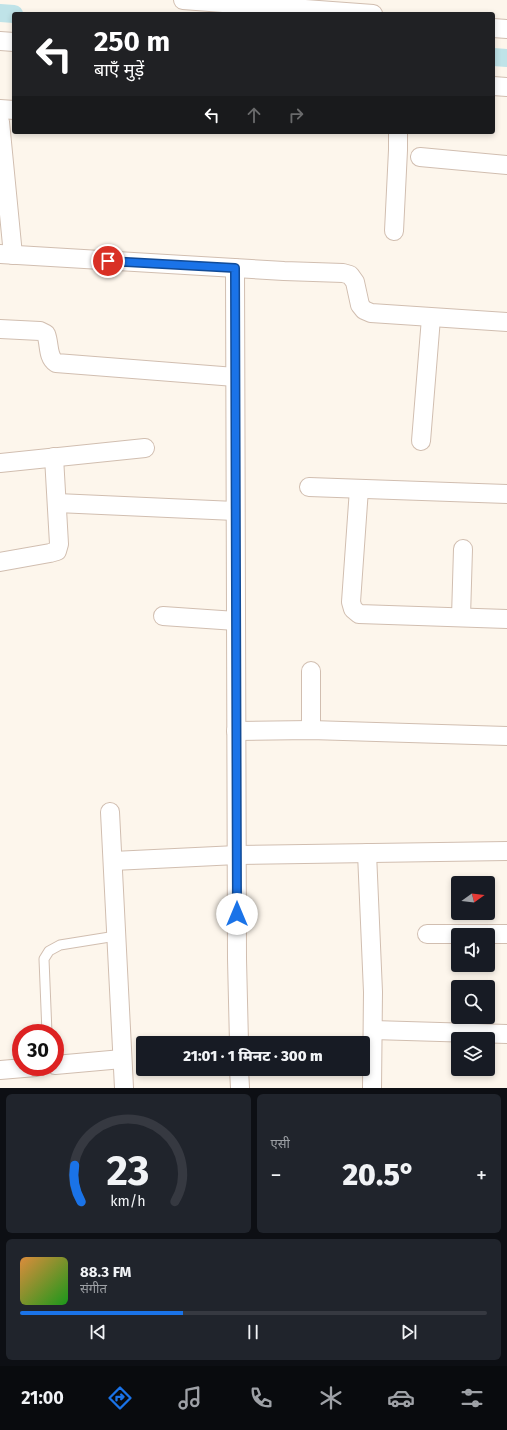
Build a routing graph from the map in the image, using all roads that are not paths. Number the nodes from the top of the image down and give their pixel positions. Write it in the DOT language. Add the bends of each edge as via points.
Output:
graph roads {
  1 [pos="183,0"];
  2 [pos="295,4"];
  3 [pos="358,12"];
  4 [pos="495,28"];
  5 [pos="507,29"];
  6 [pos="0,41"];
  7 [pos="12,42"];
  8 [pos="495,86"];
  9 [pos="507,87"];
  10 [pos="0,109"];
  11 [pos="12,110"];
  12 [pos="0,122"];
  13 [pos="0,127"];
  14 [pos="398,134"];
  15 [pos="420,157"];
  16 [pos="507,165"];
  17 [pos="394,231"];
  18 [pos="6,255"];
  19 [pos="235,268"];
  20 [pos="431,318"];
  21 [pos="507,322"];
  22 [pos="0,329"];
  23 [pos="235,377"];
  24 [pos="421,441"];
  25 [pos="145,448"];
  26 [pos="54,457"];
  27 [pos="0,463"];
  28 [pos="309,487"];
  29 [pos="359,489"];
  30 [pos="507,494"];
  31 [pos="57,503"];
  32 [pos="235,511"];
  33 [pos="463,549"];
  34 [pos="0,562"];
  35 [pos="163,616"];
  36 [pos="461,617"];
  37 [pos="507,619"];
  38 [pos="236,621"];
  39 [pos="311,671"];
  40 [pos="311,730"];
  41 [pos="236,731"];
  42 [pos="507,736"];
  43 [pos="110,812"];
  44 [pos="507,851"];
  45 [pos="367,853"];
  46 [pos="237,855"];
  47 [pos="113,861"];
  48 [pos="427,934"];
  49 [pos="507,934"];
  50 [pos="116,936"];
  51 [pos="47,1024"];
  52 [pos="373,1030"];
  53 [pos="507,1034"];
  54 [pos="239,1036"];
  55 [pos="122,1059"];
  56 [pos="64,1064"];
  57 [pos="12,1069"];
  58 [pos="0,1070"];
  59 [pos="239,1076"];
  60 [pos="124,1088"];
  61 [pos="240,1088"];
  62 [pos="372,1088"];
  1 -- 2 [label="street"];
  2 -- 3 [label="street"];
  4 -- 5 [label="street"];
  6 -- 7 [label="street"];
  8 -- 9 [label="street"];
  10 -- 11 [label="street"];
  12 -- 13 [label="street"];
  13 -- 18 [label="street"];
  14 -- 17 [label="street"];
  15 -- 16 [label="street"];
  18 -- 19 [label="street"];
  19 -- 20 [label="street" via="343,273 350,275 355,282 360,305 364,310 371,313"];
  19 -- 23 [label="street"];
  20 -- 21 [label="street"];
  20 -- 24 [label="street"];
  22 -- 23 [label="street" via="40,331 46,334 52,360 56,362"];
  23 -- 32 [label="street"];
  25 -- 26 [label="street"];
  26 -- 27 [label="street"];
  26 -- 31 [label="street"];
  28 -- 29 [label="street"];
  29 -- 30 [label="street"];
  29 -- 36 [label="street" via="351,602 353,609 359,614"];
  31 -- 32 [label="street"];
  31 -- 34 [label="street" via="57,550"];
  32 -- 38 [label="street"];
  33 -- 36 [label="street"];
  35 -- 38 [label="street"];
  36 -- 37 [label="street"];
  38 -- 41 [label="street"];
  39 -- 40 [label="street"];
  40 -- 41 [label="street"];
  40 -- 42 [label="street"];
  41 -- 46 [label="street"];
  43 -- 47 [label="street"];
  44 -- 45 [label="street"];
  45 -- 46 [label="street"];
  45 -- 52 [label="street"];
  46 -- 47 [label="street"];
  46 -- 54 [label="street"];
  47 -- 50 [label="street"];
  48 -- 49 [label="street"];
  50 -- 51 [label="lane" via="60,945 49,951 44,959"];
  50 -- 55 [label="street"];
  52 -- 53 [label="street"];
  52 -- 62 [label="street"];
  55 -- 56 [label="street"];
  55 -- 60 [label="street"];
  57 -- 58 [label="street"];
  59 -- 61 [label="street"];
}
